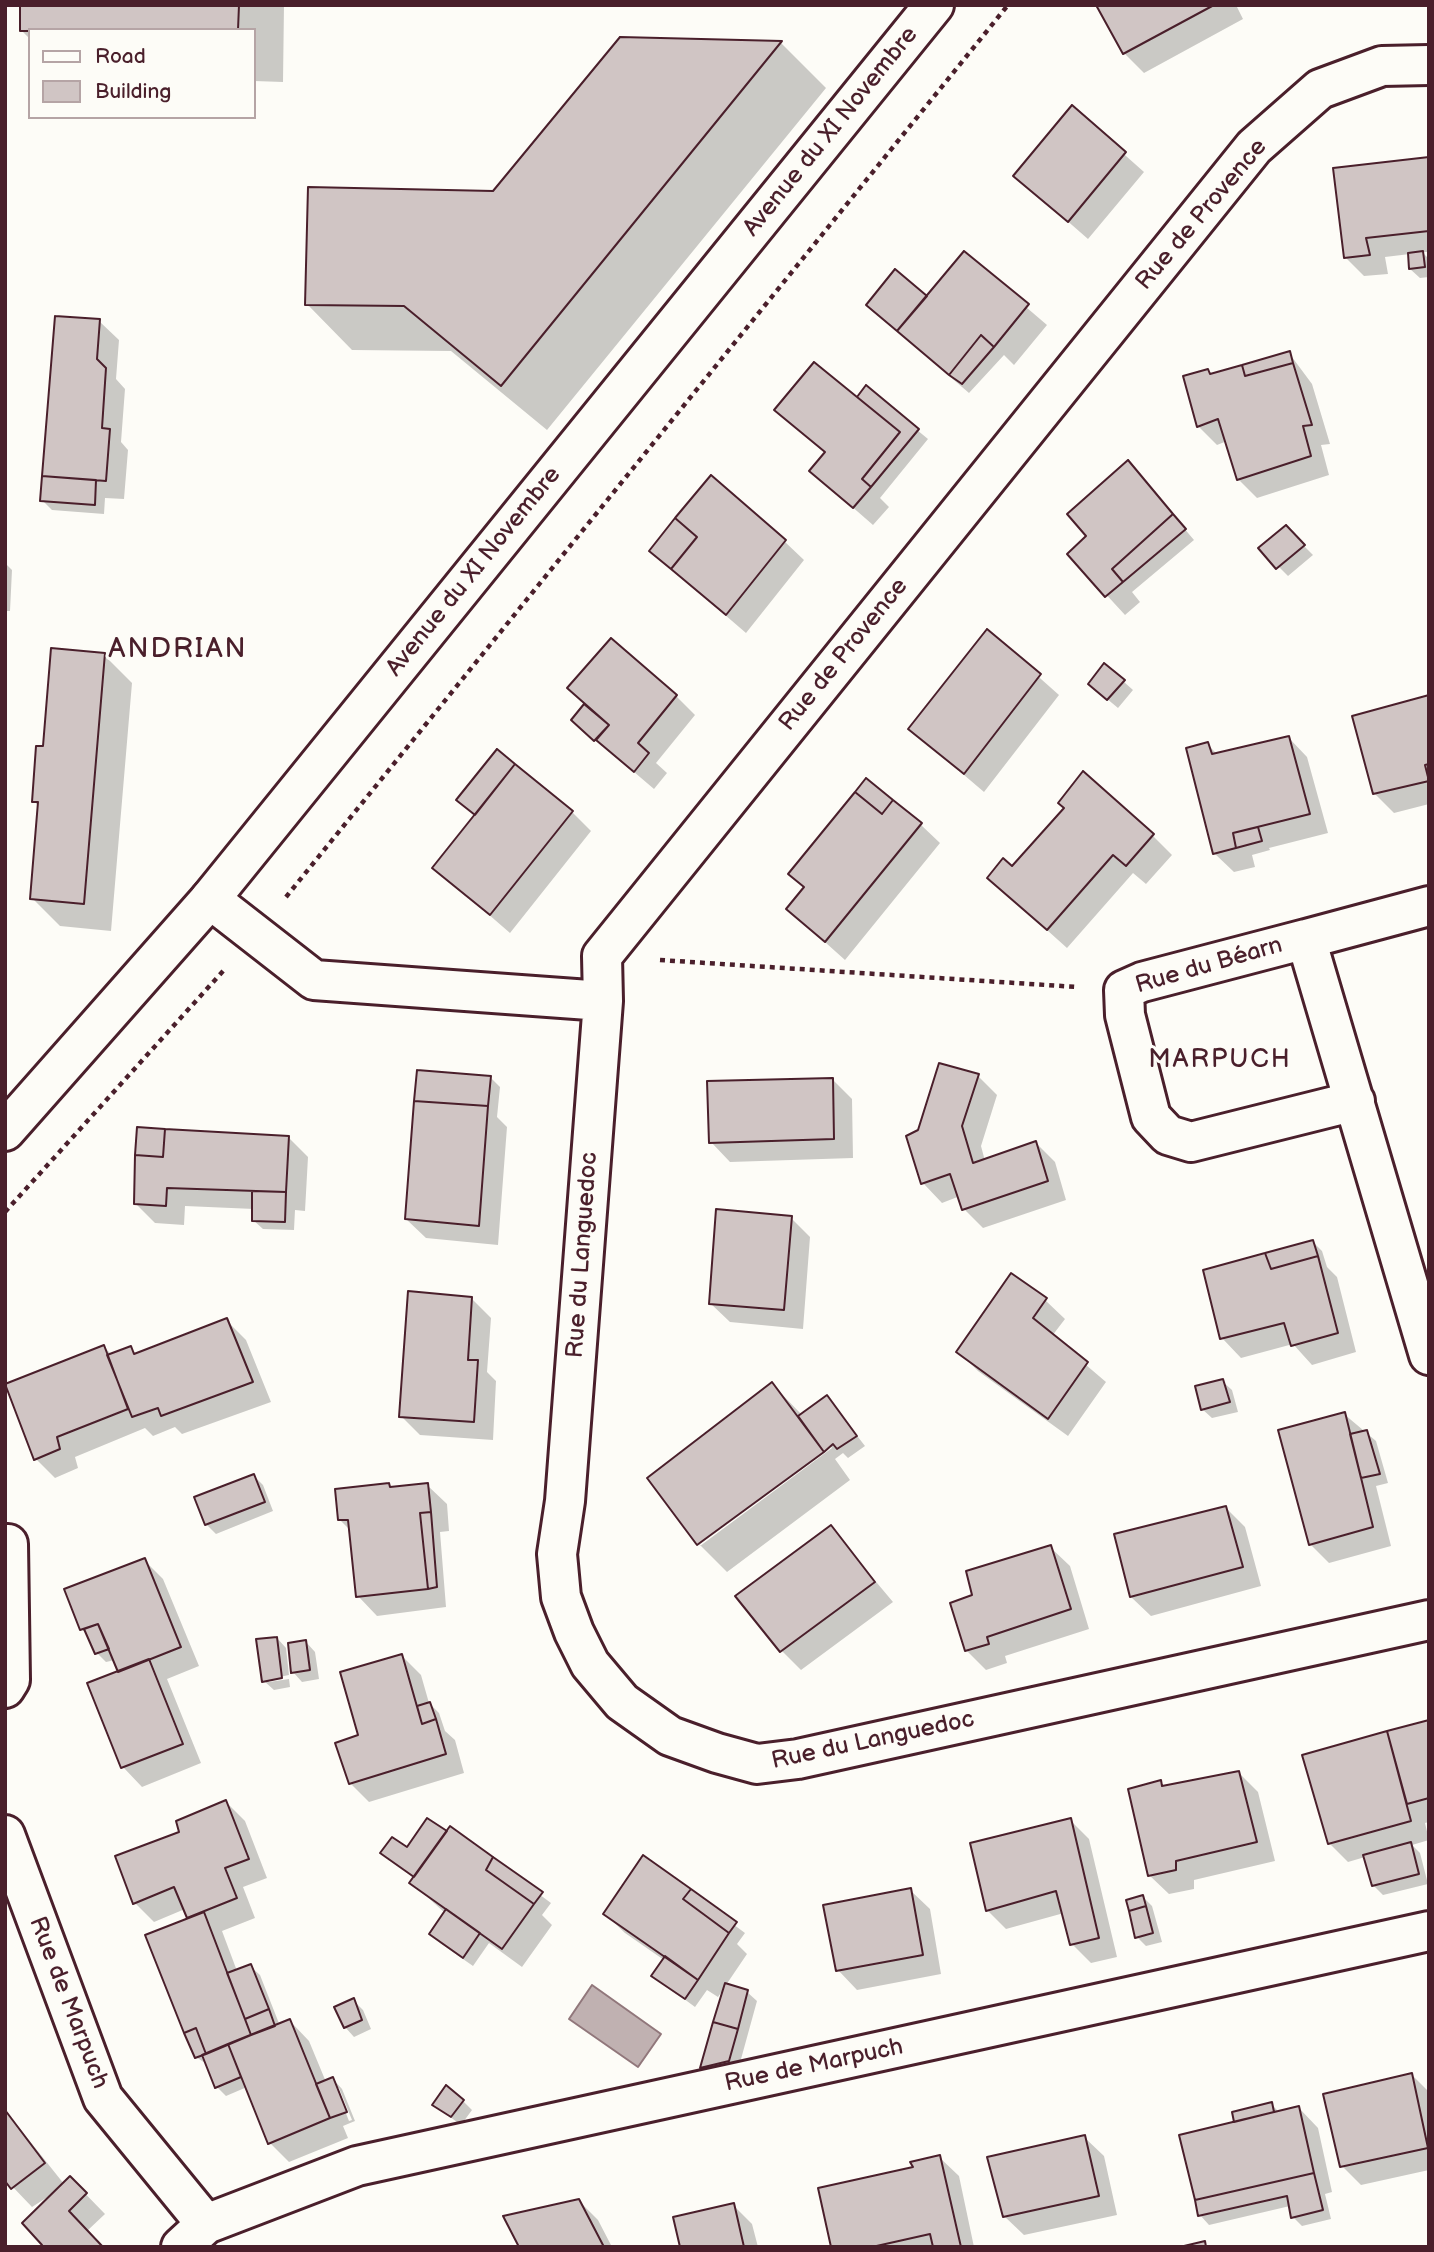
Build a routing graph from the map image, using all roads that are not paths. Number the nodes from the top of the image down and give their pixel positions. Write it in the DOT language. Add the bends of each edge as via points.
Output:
graph roads {
  1 [pos="934,5"];
  2 [pos="1429,65"];
  3 [pos="210,898"];
  4 [pos="1429,906"];
  5 [pos="1306,939"];
  6 [pos="603,1001"];
  7 [pos="1355,1101"];
  8 [pos="5,1131"];
  9 [pos="1429,1354"];
  10 [pos="8,1545"];
  11 [pos="1429,1620"];
  12 [pos="5,1688"];
  13 [pos="5,1835"];
  14 [pos="1429,1931"];
  15 [pos="193,2235"];
  1 -- 3 [label="street, Avenue du XI Novembre"];
  2 -- 6 [label="street, Rue de Provence" via="1381,66 1320,89 1254,147 602,956"];
  3 -- 6 [label="street" via="314,980"];
  3 -- 8 [label="street, Avenue du XI Novembre"];
  4 -- 5 [label="street, Rue du Béarn"];
  5 -- 7 [label="street, Rue du Béarn"];
  5 -- 7 [label="street, Rue du Béarn" via="1124,990 1125,1015 1151,1116 1168,1135 1191,1142"];
  6 -- 11 [label="street, Rue du Languedoc" via="565,1501 557,1554 561,1597 574,1632 590,1664 622,1702 670,1736 757,1764 798,1759"];
  7 -- 9 [label="street, Rue du Béarn"];
  10 -- 12 [label="street" via="10,1680"];
  13 -- 15 [label="street, Rue de Marpuch" via="103,2098"];
  14 -- 15 [label="street, Rue de Marpuch" via="357,2166"];
}
